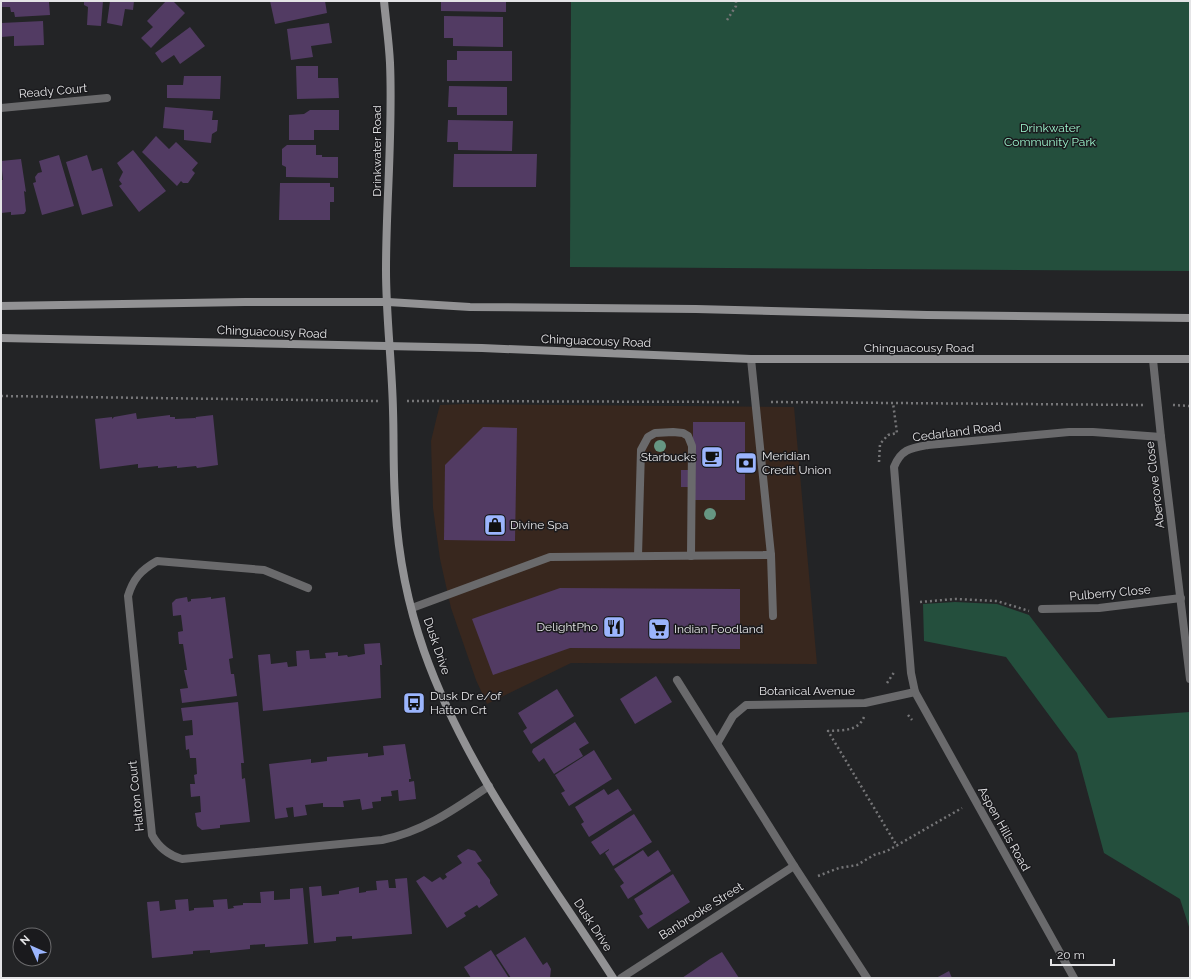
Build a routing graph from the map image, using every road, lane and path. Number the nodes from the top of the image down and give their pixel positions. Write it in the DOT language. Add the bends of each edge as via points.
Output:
graph roads {
  1 [pos="384,1"];
  2 [pos="736,1"];
  3 [pos="727,20"];
  4 [pos="108,98"];
  5 [pos="1,108"];
  6 [pos="388,302"];
  7 [pos="1,306"];
  8 [pos="1190,318"];
  9 [pos="1,338"];
  10 [pos="390,347"];
  11 [pos="751,359"];
  12 [pos="1154,360"];
  13 [pos="1190,360"];
  14 [pos="1,396"];
  15 [pos="429,401"];
  16 [pos="361,402"];
  17 [pos="756,402"];
  18 [pos="1158,405"];
  19 [pos="1190,406"];
  20 [pos="1161,437"];
  21 [pos="771,555"];
  22 [pos="638,556"];
  23 [pos="691,556"];
  24 [pos="308,588"];
  25 [pos="1181,598"];
  26 [pos="917,602"];
  27 [pos="412,608"];
  28 [pos="1042,609"];
  29 [pos="1032,612"];
  30 [pos="772,616"];
  31 [pos="1190,678"];
  32 [pos="677,680"];
  33 [pos="915,692"];
  34 [pos="908,715"];
  35 [pos="865,716"];
  36 [pos="912,721"];
  37 [pos="718,742"];
  38 [pos="489,786"];
  39 [pos="959,802"];
  40 [pos="896,846"];
  41 [pos="794,866"];
  42 [pos="818,876"];
  43 [pos="613,978"];
  44 [pos="621,978"];
  45 [pos="867,978"];
  46 [pos="1074,978"];
  1 -- 6 [label="main road, Drinkwater Road" via="390,62 386,270"];
  2 -- 3 [label="path" via="736,6"];
  4 -- 5 [label="street, Ready Court"];
  6 -- 7 [label="main road"];
  6 -- 8 [label="main road" via="470,307"];
  6 -- 10 [label="main road, Drinkwater Road"];
  9 -- 10 [label="main road, Chinguacousy Road"];
  10 -- 11 [label="main road, Chinguacousy Road" via="482,348"];
  10 -- 27 [label="main road, Dusk Drive" via="395,499 402,561"];
  11 -- 12 [label="main road, Chinguacousy Road"];
  11 -- 17 [label="street"];
  12 -- 13 [label="main road, Chinguacousy Road"];
  12 -- 18 [label="street, Abercove Close"];
  14 -- 16 [label="path" via="330,399"];
  15 -- 17 [label="path"];
  17 -- 18 [label="path"];
  17 -- 21 [label="street"];
  18 -- 19 [label="path"];
  18 -- 20 [label="street, Abercove Close"];
  20 -- 25 [label="street, Abercove Close"];
  20 -- 33 [label="street, Cedarland Road" via="1069,432 928,445 912,448 898,456 894,467 894,480 910,673"];
  21 -- 23 [label="street"];
  21 -- 30 [label="street"];
  22 -- 23 [label="street"];
  22 -- 23 [label="street" via="641,450 648,437 655,433 678,431 688,436 692,446"];
  22 -- 27 [label="street" via="550,557"];
  24 -- 38 [label="street, Hatton Court" via="264,570 157,561 145,567 136,576 128,596 152,835 156,843 172,856 182,859 382,840 420,829 450,813"];
  25 -- 28 [label="street, Pulberry Close" via="1099,608"];
  25 -- 31 [label="street, Abercove Close"];
  26 -- 29 [label="path" via="955,599 997,601"];
  27 -- 38 [label="main road, Dusk Drive" via="424,649 444,700 461,738"];
  32 -- 37 [label="street"];
  33 -- 37 [label="street, Botanical Avenue" via="865,703 746,704 733,716"];
  33 -- 46 [label="street, Aspen Hills Road"];
  34 -- 36 [label="path"];
  35 -- 40 [label="path" via="863,721 850,730 828,731"];
  37 -- 41 [label="street"];
  38 -- 43 [label="main road, Dusk Drive"];
  39 -- 40 [label="path" via="963,808"];
  40 -- 42 [label="path" via="857,865 838,868"];
  41 -- 44 [label="street, Banbrooke Street"];
  41 -- 45 [label="street"];
}
